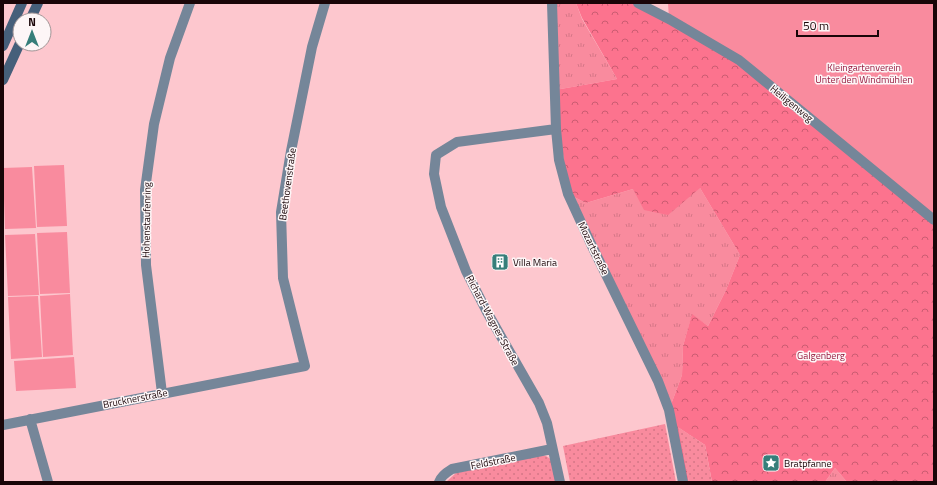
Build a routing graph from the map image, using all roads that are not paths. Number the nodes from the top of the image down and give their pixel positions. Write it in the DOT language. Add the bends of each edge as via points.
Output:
graph roads {
  1 [pos="22,3"];
  2 [pos="190,3"];
  3 [pos="325,3"];
  4 [pos="552,3"];
  5 [pos="638,3"];
  6 [pos="3,46"];
  7 [pos="16,52"];
  8 [pos="3,80"];
  9 [pos="556,129"];
  10 [pos="934,220"];
  11 [pos="305,366"];
  12 [pos="162,393"];
  13 [pos="30,419"];
  14 [pos="3,425"];
  15 [pos="552,449"];
  16 [pos="48,482"];
  17 [pos="440,482"];
  18 [pos="560,482"];
  19 [pos="683,482"];
  1 -- 6 [label="main road"];
  2 -- 12 [label="street, Hohenstaufenring" via="170,58 154,124 145,190 146,265"];
  3 -- 11 [label="street, Beethovenstraße" via="312,47 281,212 282,278"];
  4 -- 9 [label="street, Mozartstraße"];
  5 -- 10 [label="street, Heiligenweg" via="739,60"];
  7 -- 8 [label="main road"];
  9 -- 15 [label="street, Richard-Wagner-Straße" via="457,142 436,156 434,174 441,206 466,271 539,403 547,423"];
  9 -- 19 [label="street, Mozartstraße" via="559,160 568,194 658,380 669,410"];
  11 -- 12 [label="street, Brucknerstraße"];
  12 -- 13 [label="street, Brucknerstraße"];
  13 -- 14 [label="street, Brucknerstraße"];
  13 -- 16 [label="street"];
  15 -- 17 [label="street, Feldstraße" via="452,469"];
  15 -- 18 [label="street, Richard-Wagner-Straße"];
}
